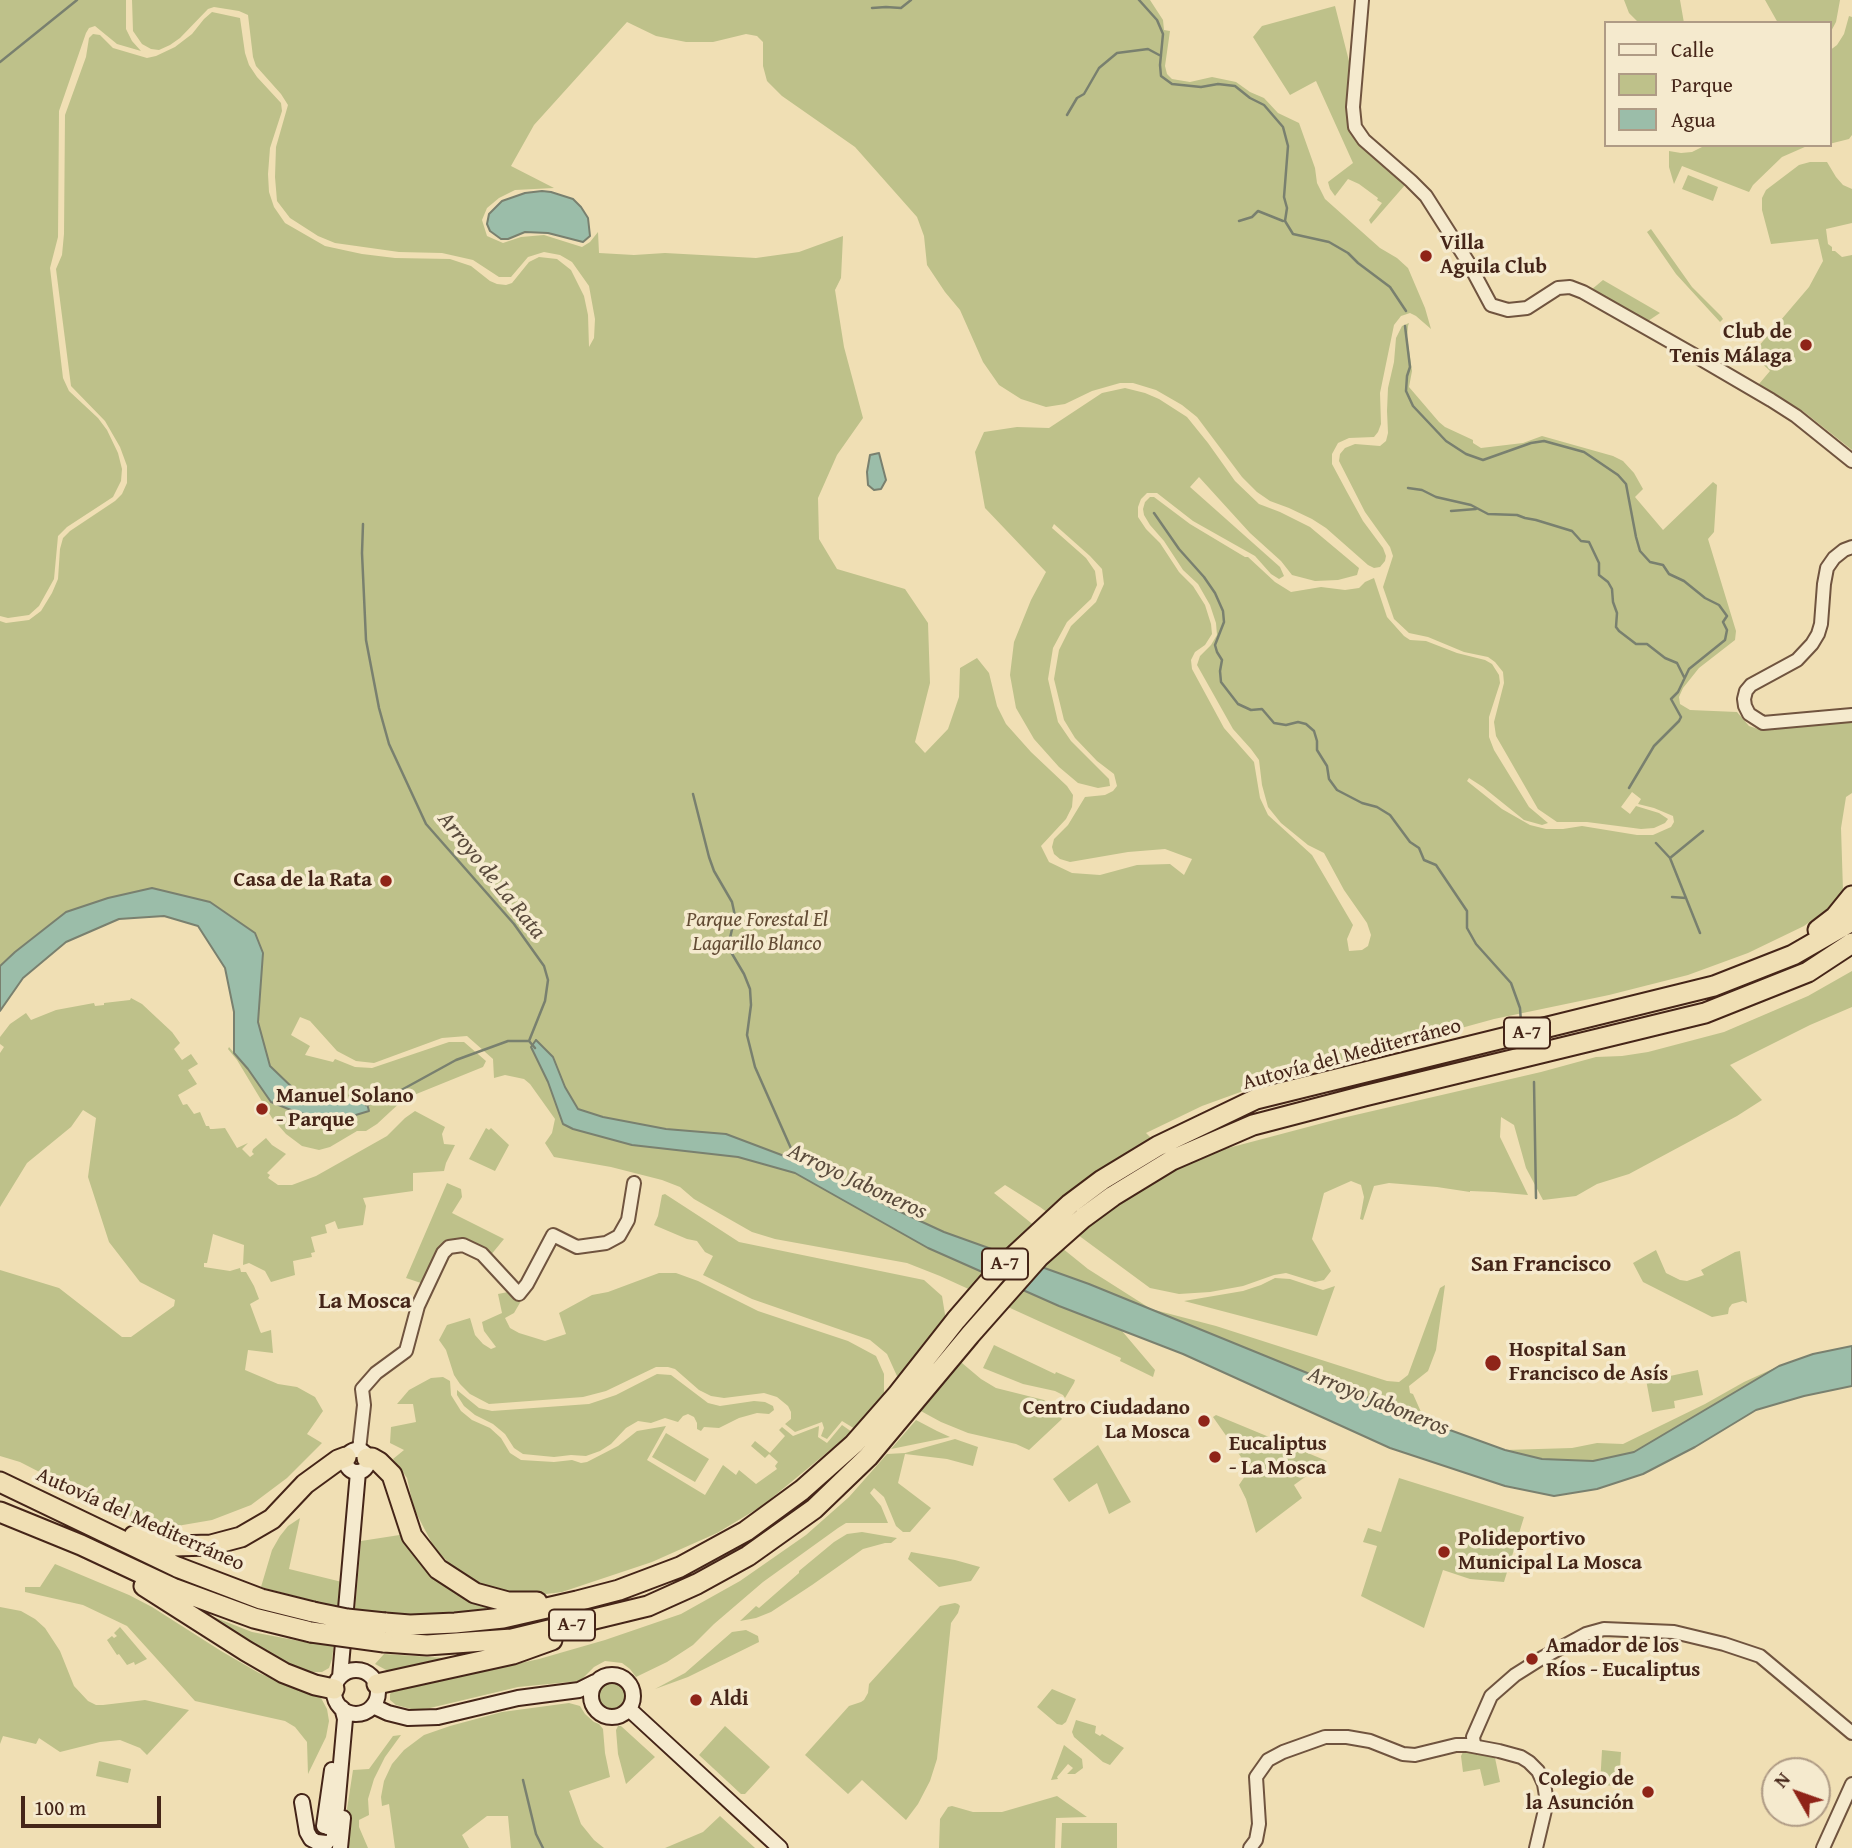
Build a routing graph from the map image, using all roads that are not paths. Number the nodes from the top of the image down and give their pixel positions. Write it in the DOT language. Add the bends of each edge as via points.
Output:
graph roads {
  1 [pos="1363,0"];
  2 [pos="1852,461"];
  3 [pos="1852,547"];
  4 [pos="1852,715"];
  5 [pos="1852,896"];
  6 [pos="1852,921"];
  7 [pos="1852,943"];
  8 [pos="1852,955"];
  9 [pos="1808,972"];
  10 [pos="1657,1001"];
  11 [pos="634,1183"];
  12 [pos="861,1450"];
  13 [pos="358,1459"];
  14 [pos="0,1482"];
  15 [pos="0,1512"];
  16 [pos="89,1524"];
  17 [pos="81,1545"];
  18 [pos="577,1601"];
  19 [pos="648,1606"];
  20 [pos="385,1633"];
  21 [pos="344,1638"];
  22 [pos="370,1678"];
  23 [pos="595,1682"];
  24 [pos="553,1694"];
  25 [pos="345,1701"];
  26 [pos="593,1705"];
  27 [pos="373,1706"];
  28 [pos="629,1709"];
  29 [pos="1480,1720"];
  30 [pos="1852,1733"];
  31 [pos="1456,1745"];
  32 [pos="1478,1747"];
  33 [pos="1852,1784"];
  34 [pos="302,1801"];
  35 [pos="324,1826"];
  36 [pos="328,1844"];
  37 [pos="780,1848"];
  38 [pos="1250,1848"];
  39 [pos="1536,1848"];
  40 [pos="1824,1848"];
  1 -- 2 [label="street" via="1355,127 1426,196 1491,305 1507,310 1527,308 1558,288 1570,287 1796,416"];
  3 -- 4 [label="street" via="1827,568 1821,624 1812,644 1797,660 1751,685 1744,699 1749,714 1763,723"];
  5 -- 10 [label="highway" via="1835,917 1777,952"];
  6 -- 10 [label="highway, Autovía del Mediterráneo / A-7" via="1793,955 1714,986"];
  7 -- 9 [label="highway, Autovía del Mediterráneo / A-7"];
  8 -- 9 [label="highway"];
  9 -- 12 [label="highway, Autovía del Mediterráneo / A-7" via="1705,1013 1253,1125 1172,1160 1113,1196 1039,1257 910,1410"];
  10 -- 12 [label="highway, Autovía del Mediterráneo / A-7" via="1256,1099 1158,1146 1070,1204 1001,1268 897,1395"];
  11 -- 13 [label="street" via="628,1220 619,1236 577,1247 553,1235 519,1294 482,1254 463,1245 443,1253 418,1306 406,1351 362,1389"];
  12 -- 18 [label="highway, Autovía del Mediterráneo / A-7" via="746,1531 680,1567"];
  12 -- 19 [label="highway, Autovía del Mediterráneo / A-7" via="814,1509 748,1556"];
  13 -- 16 [label="highway" via="338,1460 304,1485 272,1519 211,1545 173,1546"];
  13 -- 18 [label="highway" via="372,1458 392,1475 412,1536 438,1569 475,1593 508,1602"];
  13 -- 21 [label="main road"];
  14 -- 16 [label="highway, Autovía del Mediterráneo / A-7"];
  15 -- 17 [label="highway, Autovía del Mediterráneo / A-7"];
  16 -- 20 [label="highway, Autovía del Mediterráneo / A-7, bridge" via="177,1567 261,1599"];
  17 -- 20 [label="highway, Autovía del Mediterráneo / A-7, bridge" via="175,1589 254,1618 311,1632"];
  17 -- 25 [label="highway" via="246,1651"];
  18 -- 20 [label="highway, Autovía del Mediterráneo / A-7" via="503,1618 410,1625"];
  19 -- 20 [label="highway, Autovía del Mediterráneo / A-7" via="512,1639 427,1645"];
  19 -- 22 [label="highway" via="513,1654"];
  21 -- 22 [label="main road"];
  21 -- 25 [label="main road"];
  22 -- 25 [label="main road" via="351,1670"];
  22 -- 27 [label="main road" via="377,1699"];
  23 -- 24 [label="main road"];
  23 -- 26 [label="main road" via="590,1692"];
  23 -- 28 [label="main road" via="614,1674 623,1677 631,1685"];
  24 -- 26 [label="main road" via="576,1696"];
  24 -- 27 [label="main road" via="424,1718 408,1718"];
  25 -- 27 [label="main road" via="368,1710"];
  25 -- 35 [label="main road"];
  25 -- 36 [label="main road" via="342,1762"];
  25 -- 36 [label="main road" via="352,1736"];
  26 -- 28 [label="main road" via="601,1715 610,1717"];
  28 -- 37 [label="main road"];
  29 -- 30 [label="street" via="1491,1696 1516,1675 1586,1634 1604,1629 1674,1632 1760,1656"];
  29 -- 31 [label="street"];
  29 -- 32 [label="street" via="1473,1737"];
  31 -- 32 [label="street"];
  31 -- 38 [label="street" via="1415,1755 1370,1741 1325,1737 1283,1752 1268,1760 1256,1777 1259,1824"];
  32 -- 39 [label="street" via="1521,1758 1538,1772 1546,1796"];
  33 -- 40 [label="street"];
  34 -- 36 [label="main road" via="311,1839"];
}
